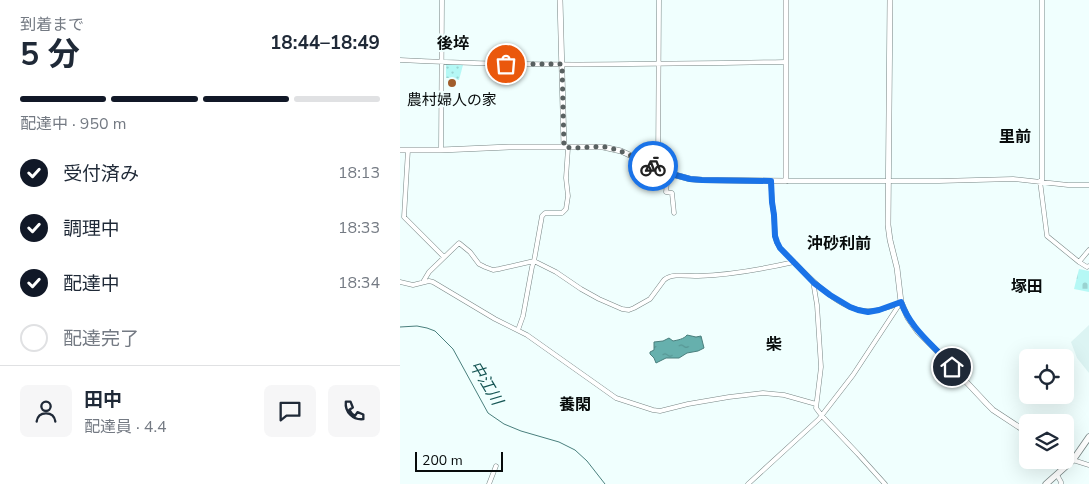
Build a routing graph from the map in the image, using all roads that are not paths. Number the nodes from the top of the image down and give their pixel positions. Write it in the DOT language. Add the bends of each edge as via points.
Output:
graph roads {
  1 [pos="442,0"];
  2 [pos="560,0"];
  3 [pos="659,0"];
  4 [pos="786,0"];
  5 [pos="890,0"];
  6 [pos="1042,0"];
  7 [pos="400,60"];
  8 [pos="442,62"];
  9 [pos="785,62"];
  10 [pos="659,63"];
  11 [pos="562,64"];
  12 [pos="566,148"];
  13 [pos="400,150"];
  14 [pos="408,150"];
  15 [pos="441,150"];
  16 [pos="658,168"];
  17 [pos="668,173"];
  18 [pos="771,181"];
  19 [pos="786,181"];
  20 [pos="888,181"];
  21 [pos="1041,181"];
  22 [pos="1089,185"];
  23 [pos="674,213"];
  24 [pos="1089,250"];
  25 [pos="444,257"];
  26 [pos="534,261"];
  27 [pos="794,262"];
  28 [pos="1079,262"];
  29 [pos="1089,266"];
  30 [pos="400,282"];
  31 [pos="423,282"];
  32 [pos="814,283"];
  33 [pos="901,302"];
  34 [pos="518,330"];
  35 [pos="816,404"];
  36 [pos="822,416"];
  37 [pos="1019,426"];
  38 [pos="1089,436"];
  39 [pos="1074,458"];
  40 [pos="1074,461"];
  41 [pos="1089,465"];
  42 [pos="496,466"];
  43 [pos="1063,469"];
  44 [pos="1057,475"];
  45 [pos="489,484"];
  46 [pos="748,484"];
  47 [pos="884,484"];
  48 [pos="1046,484"];
  49 [pos="1060,484"];
  1 -- 8 [label="street"];
  2 -- 11 [label="street"];
  3 -- 10 [label="street"];
  4 -- 9 [label="street"];
  5 -- 20 [label="street"];
  6 -- 21 [label="street"];
  7 -- 8 [label="street"];
  8 -- 11 [label="street"];
  8 -- 15 [label="street"];
  9 -- 10 [label="street"];
  9 -- 19 [label="street"];
  10 -- 11 [label="street"];
  10 -- 16 [label="street"];
  11 -- 12 [label="street"];
  12 -- 15 [label="street"];
  12 -- 16 [label="street" via="613,149"];
  12 -- 26 [label="street" via="566,209 562,213 545,213 542,216"];
  13 -- 14 [label="street"];
  14 -- 15 [label="street"];
  14 -- 25 [label="street" via="404,216"];
  16 -- 17 [label="street"];
  17 -- 18 [label="street" via="702,180"];
  17 -- 23 [label="street" via="666,192 672,193"];
  18 -- 19 [label="street"];
  18 -- 27 [label="street" via="775,236 780,248"];
  19 -- 20 [label="street"];
  20 -- 21 [label="street"];
  20 -- 33 [label="street" via="889,232"];
  21 -- 22 [label="street"];
  21 -- 28 [label="street" via="1047,236"];
  24 -- 28 [label="street"];
  25 -- 26 [label="street" via="459,243 485,268 493,270"];
  25 -- 31 [label="street"];
  26 -- 27 [label="street" via="599,299 629,310 650,298 664,280 672,276 734,273"];
  26 -- 34 [label="street"];
  27 -- 32 [label="street"];
  28 -- 29 [label="street"];
  30 -- 31 [label="street"];
  31 -- 34 [label="street" via="433,282"];
  32 -- 33 [label="street" via="858,310 879,310"];
  32 -- 35 [label="street" via="821,367"];
  33 -- 36 [label="street"];
  33 -- 37 [label="street" via="918,332 983,401"];
  34 -- 35 [label="street" via="616,398 653,410 763,393 784,394"];
  35 -- 36 [label="street"];
  36 -- 46 [label="street"];
  36 -- 47 [label="street"];
  38 -- 39 [label="main road"];
  40 -- 41 [label="street"];
  42 -- 45 [label="street"];
  43 -- 44 [label="main road"];
  44 -- 48 [label="main road"];
  44 -- 49 [label="street"];
}
